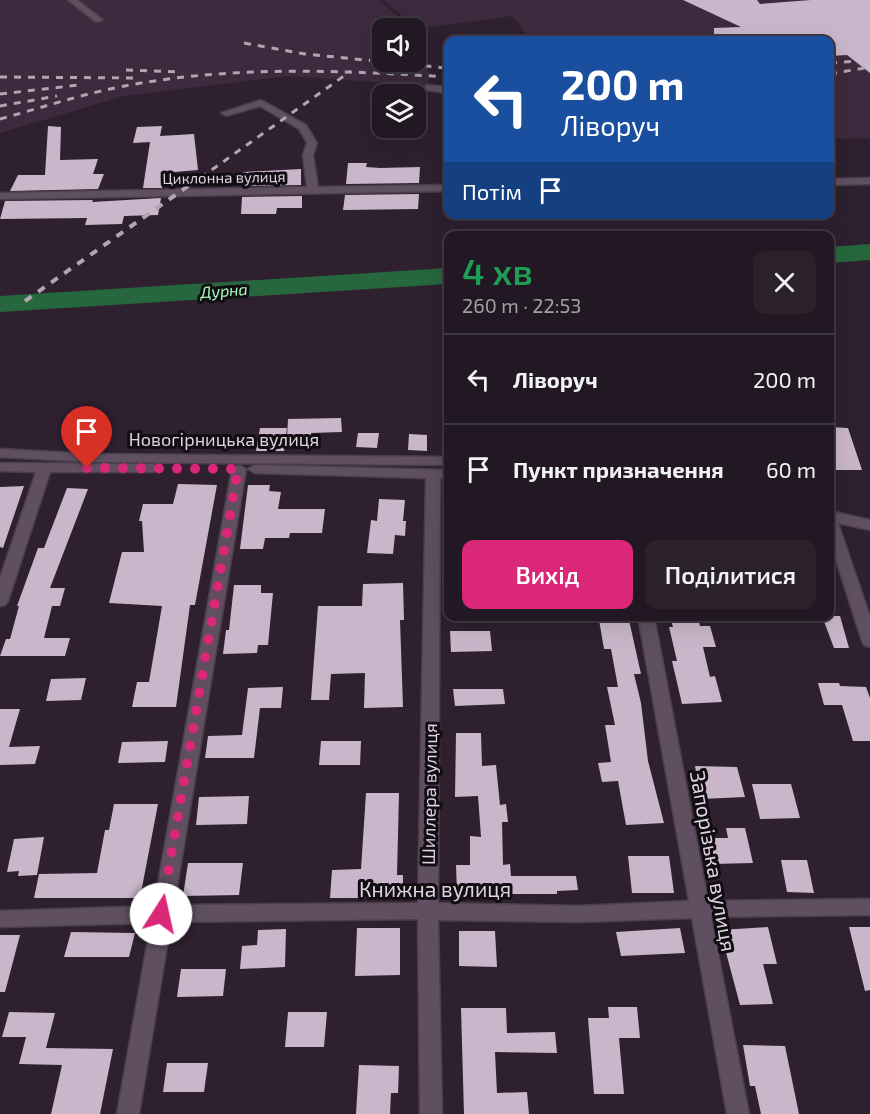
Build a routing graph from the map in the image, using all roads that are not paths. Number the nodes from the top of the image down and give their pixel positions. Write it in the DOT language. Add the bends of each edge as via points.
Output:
graph roads {
  1 [pos="72,0"];
  2 [pos="99,20"];
  3 [pos="428,88"];
  4 [pos="444,90"];
  5 [pos="226,113"];
  6 [pos="870,181"];
  7 [pos="834,182"];
  8 [pos="444,189"];
  9 [pos="313,191"];
  10 [pos="0,196"];
  11 [pos="0,453"];
  12 [pos="444,461"];
  13 [pos="0,467"];
  14 [pos="44,468"];
  15 [pos="238,469"];
  16 [pos="441,474"];
  17 [pos="834,519"];
  18 [pos="870,525"];
  19 [pos="834,530"];
  20 [pos="0,601"];
  21 [pos="647,621"];
  22 [pos="870,641"];
  23 [pos="870,907"];
  24 [pos="700,909"];
  25 [pos="428,911"];
  26 [pos="161,914"];
  27 [pos="0,919"];
  28 [pos="128,1114"];
  29 [pos="431,1114"];
  30 [pos="738,1114"];
  1 -- 2 [label="street"];
  3 -- 4 [label="street"];
  5 -- 9 [label="street" via="261,104 303,127 312,143 308,155"];
  6 -- 7 [label="street"];
  8 -- 9 [label="street, Циклонна вулиця"];
  9 -- 10 [label="street, Циклонна вулиця"];
  11 -- 12 [label="street, Новогірницька вулиця" via="93,458"];
  13 -- 14 [label="street, Новогірницька вулиця"];
  14 -- 15 [label="street, Новогірницька вулиця"];
  14 -- 20 [label="street"];
  15 -- 16 [label="street, Новогірницька вулиця"];
  15 -- 26 [label="street"];
  16 -- 25 [label="street, Шиллера вулиця"];
  17 -- 18 [label="street"];
  19 -- 22 [label="street"];
  21 -- 24 [label="street, Запорізька вулиця"];
  23 -- 24 [label="street, Книжна вулиця"];
  24 -- 25 [label="street, Книжна вулиця" via="578,914"];
  24 -- 30 [label="street, Запорізька вулиця"];
  25 -- 26 [label="street, Книжна вулиця"];
  25 -- 29 [label="street, Шиллера вулиця"];
  26 -- 27 [label="street, Книжна вулиця"];
  26 -- 28 [label="street"];
}
